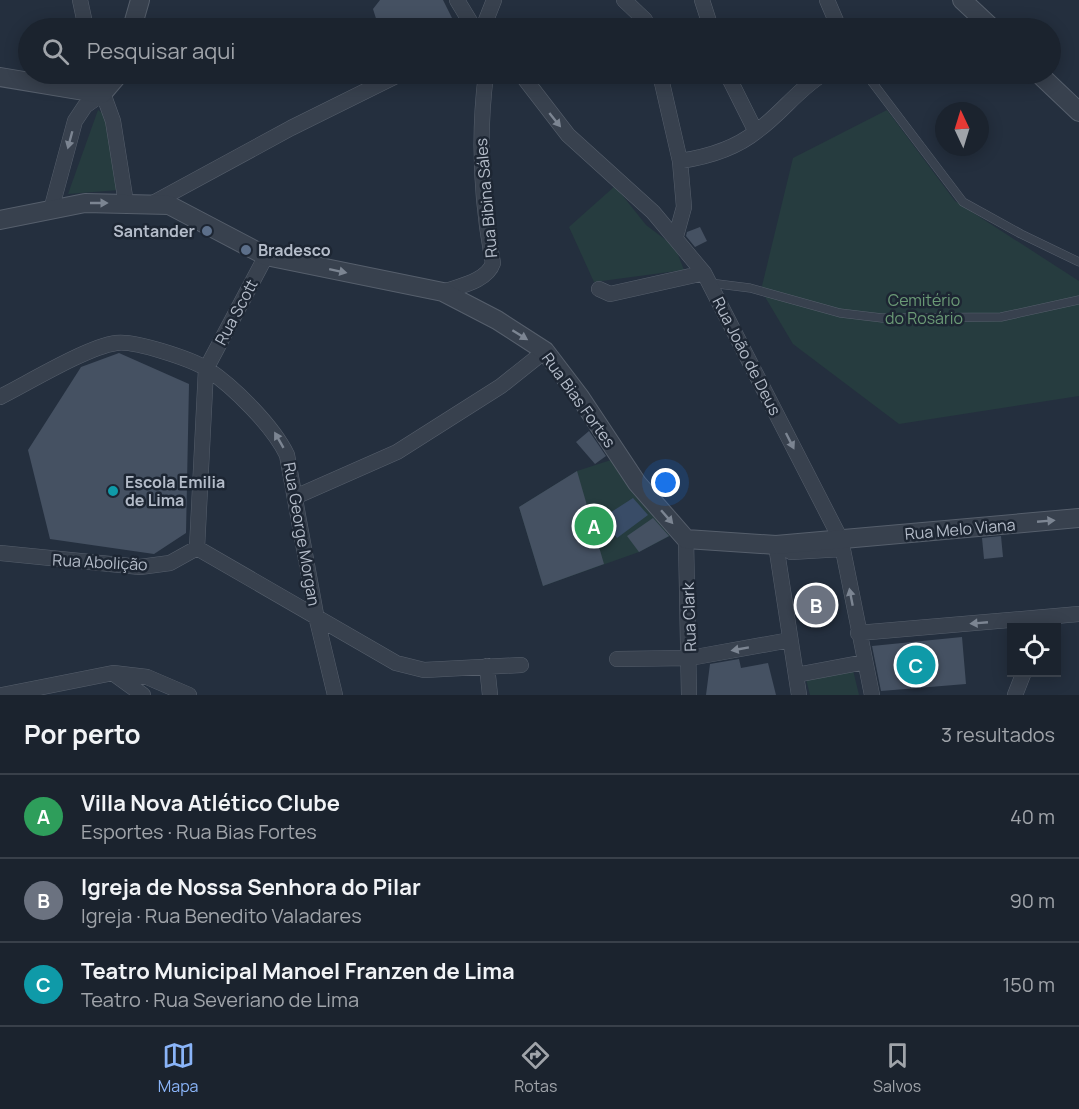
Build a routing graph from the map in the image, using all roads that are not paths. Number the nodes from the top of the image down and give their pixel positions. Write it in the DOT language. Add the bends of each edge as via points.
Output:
graph roads {
  1 [pos="80,0"];
  2 [pos="140,0"];
  3 [pos="457,0"];
  4 [pos="494,0"];
  5 [pos="624,0"];
  6 [pos="702,0"];
  7 [pos="827,0"];
  8 [pos="962,0"];
  9 [pos="84,18"];
  10 [pos="135,18"];
  11 [pos="468,18"];
  12 [pos="487,18"];
  13 [pos="643,18"];
  14 [pos="708,18"];
  15 [pos="835,18"];
  16 [pos="981,18"];
  17 [pos="0,77"];
  18 [pos="18,80"];
  19 [pos="42,84"];
  20 [pos="99,84"];
  21 [pos="110,84"];
  22 [pos="380,84"];
  23 [pos="484,84"];
  24 [pos="528,84"];
  25 [pos="662,84"];
  26 [pos="731,84"];
  27 [pos="806,84"];
  28 [pos="874,84"];
  29 [pos="1050,84"];
  30 [pos="102,94"];
  31 [pos="1079,112"];
  32 [pos="756,132"];
  33 [pos="680,161"];
  34 [pos="126,203"];
  35 [pos="153,203"];
  36 [pos="51,210"];
  37 [pos="0,220"];
  38 [pos="676,236"];
  39 [pos="266,256"];
  40 [pos="1079,262"];
  41 [pos="707,278"];
  42 [pos="599,289"];
  43 [pos="443,292"];
  44 [pos="1079,300"];
  45 [pos="545,351"];
  46 [pos="206,369"];
  47 [pos="0,397"];
  48 [pos="295,497"];
  49 [pos="1079,518"];
  50 [pos="686,539"];
  51 [pos="842,544"];
  52 [pos="197,548"];
  53 [pos="777,549"];
  54 [pos="0,553"];
  55 [pos="1079,614"];
  56 [pos="318,620"];
  57 [pos="1030,623"];
  58 [pos="1007,624"];
  59 [pos="858,633"];
  60 [pos="790,640"];
  61 [pos="690,658"];
  62 [pos="617,659"];
  63 [pos="865,662"];
  64 [pos="521,665"];
  65 [pos="487,666"];
  66 [pos="113,673"];
  67 [pos="796,675"];
  68 [pos="1022,677"];
  69 [pos="43,690"];
  70 [pos="2,695"];
  71 [pos="143,695"];
  72 [pos="189,695"];
  73 [pos="335,695"];
  74 [pos="490,695"];
  75 [pos="689,695"];
  76 [pos="800,695"];
  77 [pos="872,695"];
  78 [pos="1015,695"];
  1 -- 9 [label="street"];
  2 -- 10 [label="street"];
  3 -- 11 [label="street"];
  4 -- 12 [label="street"];
  5 -- 13 [label="street"];
  6 -- 14 [label="street"];
  7 -- 15 [label="street"];
  8 -- 16 [label="street"];
  17 -- 18 [label="street"];
  19 -- 30 [label="street"];
  20 -- 30 [label="street"];
  21 -- 30 [label="street"];
  22 -- 35 [label="street"];
  23 -- 43 [label="street, Rua Bibina Sáles" via="480,111 482,170 493,263 484,276"];
  24 -- 38 [label="street, Rua João de Deus, one-way" via="568,135"];
  25 -- 33 [label="street"];
  26 -- 32 [label="street"];
  27 -- 32 [label="street"];
  28 -- 40 [label="lane" via="963,202"];
  29 -- 31 [label="street"];
  30 -- 34 [label="street" via="113,121"];
  30 -- 36 [label="street, one-way" via="85,106 75,121"];
  32 -- 33 [label="street" via="707,157"];
  33 -- 38 [label="street" via="684,207"];
  34 -- 35 [label="street, Rua Bias Fortes"];
  36 -- 34 [label="street, Rua Bias Fortes, one-way" via="85,203"];
  35 -- 39 [label="street, Rua Bias Fortes" via="169,205"];
  36 -- 37 [label="street, Rua Bias Fortes"];
  38 -- 41 [label="street, Rua João de Deus"];
  39 -- 43 [label="street, Rua Bias Fortes, one-way"];
  39 -- 46 [label="street, Rua Scott"];
  41 -- 42 [label="street" via="610,294"];
  41 -- 44 [label="lane" via="840,313 882,318 1001,317"];
  41 -- 51 [label="street, Rua João de Deus, one-way"];
  43 -- 45 [label="street, Rua Bias Fortes, one-way"];
  45 -- 48 [label="street" via="501,386 397,452"];
  45 -- 50 [label="street, Rua Bias Fortes, one-way" via="637,483"];
  46 -- 47 [label="street, Rua George Morgan" via="152,348 116,343"];
  48 -- 46 [label="street, Rua George Morgan, one-way" via="287,455 278,435"];
  46 -- 52 [label="street"];
  48 -- 56 [label="street, Rua George Morgan"];
  51 -- 49 [label="street, Rua Melo Viana, one-way"];
  50 -- 53 [label="street"];
  50 -- 61 [label="street, Rua Clark"];
  51 -- 53 [label="street"];
  59 -- 51 [label="street, Rua João de Deus, one-way"];
  52 -- 54 [label="street, Rua Abolição" via="170,562 140,567"];
  52 -- 56 [label="street"];
  53 -- 60 [label="street"];
  55 -- 57 [label="street"];
  56 -- 65 [label="street" via="396,663 424,670"];
  56 -- 73 [label="street, Rua George Morgan"];
  58 -- 59 [label="street, one-way"];
  59 -- 63 [label="street, Rua João de Deus"];
  60 -- 61 [label="street, one-way"];
  60 -- 67 [label="street"];
  61 -- 62 [label="street"];
  61 -- 75 [label="street, Rua Clark"];
  63 -- 67 [label="street"];
  63 -- 77 [label="street, Rua João de Deus"];
  64 -- 65 [label="street"];
  65 -- 74 [label="street"];
  66 -- 69 [label="street"];
  66 -- 71 [label="street"];
  66 -- 72 [label="street" via="147,677"];
  67 -- 76 [label="street"];
  68 -- 78 [label="street"];
  69 -- 70 [label="street"];
}
